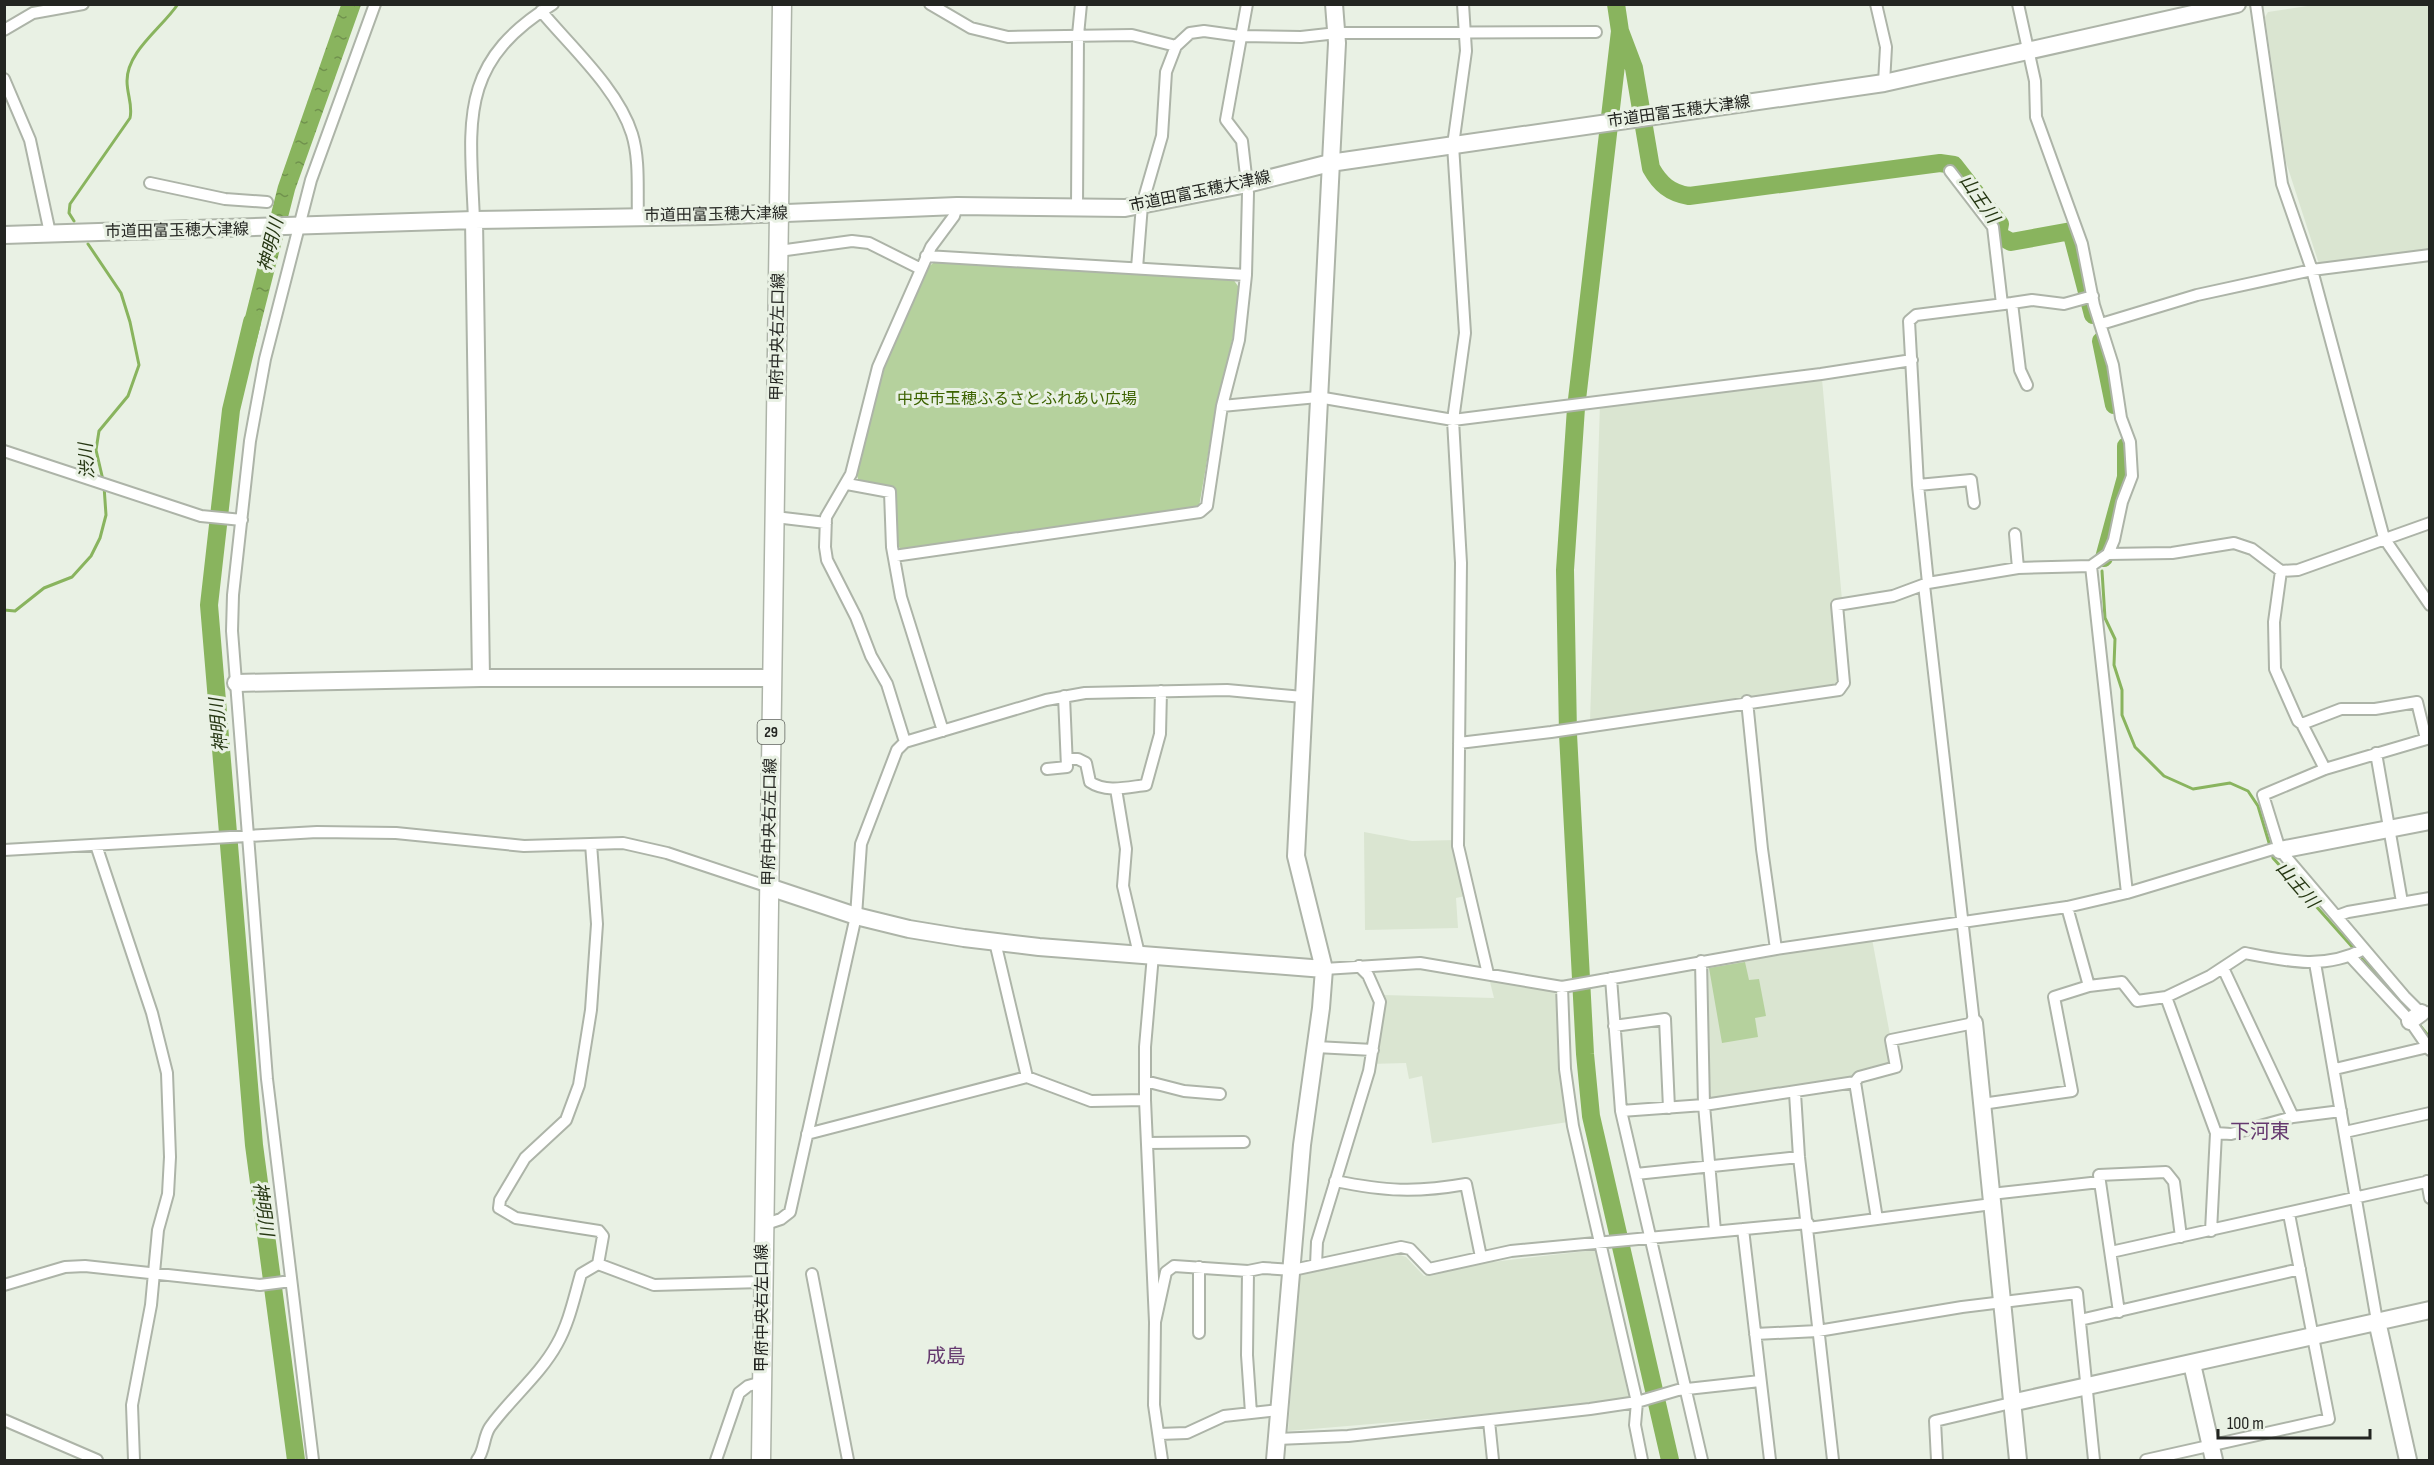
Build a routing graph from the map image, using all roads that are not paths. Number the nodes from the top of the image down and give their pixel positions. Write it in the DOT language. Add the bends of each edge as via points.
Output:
graph roads {
  1 [pos="83,4"];
  2 [pos="375,4"];
  3 [pos="553,4"];
  4 [pos="782,4"];
  5 [pos="930,4"];
  6 [pos="1081,4"];
  7 [pos="1247,4"];
  8 [pos="1334,4"];
  9 [pos="1463,4"];
  10 [pos="1876,4"];
  11 [pos="2018,4"];
  12 [pos="2237,4"];
  13 [pos="2256,4"];
  14 [pos="542,11"];
  15 [pos="4,30"];
  16 [pos="1596,32"];
  17 [pos="1337,33"];
  18 [pos="1465,34"];
  19 [pos="1078,35"];
  20 [pos="1240,36"];
  21 [pos="1176,46"];
  22 [pos="2029,50"];
  23 [pos="4,79"];
  24 [pos="1884,83"];
  25 [pos="1453,145"];
  26 [pos="1330,163"];
  27 [pos="1950,171"];
  28 [pos="150,183"];
  29 [pos="1247,184"];
  30 [pos="267,202"];
  31 [pos="1142,205"];
  32 [pos="957,206"];
  33 [pos="1077,208"];
  34 [pos="779,214"];
  35 [pos="638,217"];
  36 [pos="297,219"];
  37 [pos="474,220"];
  38 [pos="50,233"];
  39 [pos="4,235"];
  40 [pos="779,251"];
  41 [pos="2430,255"];
  42 [pos="926,256"];
  43 [pos="1137,268"];
  44 [pos="921,269"];
  45 [pos="2312,270"];
  46 [pos="1246,275"];
  47 [pos="2093,296"];
  48 [pos="2007,304"];
  49 [pos="2101,324"];
  50 [pos="1912,360"];
  51 [pos="2027,386"];
  52 [pos="1318,397"];
  53 [pos="1222,406"];
  54 [pos="1453,420"];
  55 [pos="4,450"];
  56 [pos="847,483"];
  57 [pos="1918,485"];
  58 [pos="1974,503"];
  59 [pos="775,517"];
  60 [pos="238,520"];
  61 [pos="826,523"];
  62 [pos="2430,524"];
  63 [pos="2014,534"];
  64 [pos="2384,538"];
  65 [pos="2108,554"];
  66 [pos="894,556"];
  67 [pos="2091,566"];
  68 [pos="2018,568"];
  69 [pos="2281,571"];
  70 [pos="1926,584"];
  71 [pos="2430,605"];
  72 [pos="481,678"];
  73 [pos="772,678"];
  74 [pos="236,683"];
  75 [pos="1161,691"];
  76 [pos="1064,696"];
  77 [pos="1303,697"];
  78 [pos="1747,701"];
  79 [pos="2302,724"];
  80 [pos="942,731"];
  81 [pos="2428,739"];
  82 [pos="905,742"];
  83 [pos="1459,742"];
  84 [pos="2376,753"];
  85 [pos="1067,759"];
  86 [pos="1047,769"];
  87 [pos="2325,769"];
  88 [pos="1116,789"];
  89 [pos="2430,821"];
  90 [pos="2389,827"];
  91 [pos="243,834"];
  92 [pos="591,844"];
  93 [pos="96,845"];
  94 [pos="4,850"];
  95 [pos="2272,850"];
  96 [pos="769,887"];
  97 [pos="2127,893"];
  98 [pos="2430,898"];
  99 [pos="2402,902"];
  100 [pos="2067,907"];
  101 [pos="856,916"];
  102 [pos="2337,916"];
  103 [pos="1965,923"];
  104 [pos="995,942"];
  105 [pos="1776,949"];
  106 [pos="2358,953"];
  107 [pos="1146,954"];
  108 [pos="1701,962"];
  109 [pos="2315,963"];
  110 [pos="1359,966"];
  111 [pos="2223,968"];
  112 [pos="1324,969"];
  113 [pos="1488,974"];
  114 [pos="1611,978"];
  115 [pos="2089,986"];
  116 [pos="1562,987"];
  117 [pos="2166,998"];
  118 [pos="2418,1016"];
  119 [pos="1974,1023"];
  120 [pos="1614,1026"];
  121 [pos="1316,1047"];
  122 [pos="2429,1048"];
  123 [pos="1373,1050"];
  124 [pos="2334,1069"];
  125 [pos="1027,1077"];
  126 [pos="1145,1081"];
  127 [pos="1855,1082"];
  128 [pos="1795,1092"];
  129 [pos="1220,1094"];
  130 [pos="1145,1101"];
  131 [pos="1982,1104"];
  132 [pos="1704,1105"];
  133 [pos="1669,1108"];
  134 [pos="1621,1111"];
  135 [pos="2341,1112"];
  136 [pos="2430,1113"];
  137 [pos="2293,1117"];
  138 [pos="2217,1132"];
  139 [pos="2345,1132"];
  140 [pos="807,1134"];
  141 [pos="1147,1143"];
  142 [pos="1244,1143"];
  143 [pos="1799,1157"];
  144 [pos="1708,1165"];
  145 [pos="1636,1174"];
  146 [pos="1335,1181"];
  147 [pos="2428,1181"];
  148 [pos="2100,1182"];
  149 [pos="2356,1198"];
  150 [pos="2430,1198"];
  151 [pos="1991,1199"];
  152 [pos="2289,1214"];
  153 [pos="1877,1219"];
  154 [pos="763,1225"];
  155 [pos="1808,1225"];
  156 [pos="1743,1229"];
  157 [pos="1715,1231"];
  158 [pos="2211,1231"];
  159 [pos="1650,1237"];
  160 [pos="2181,1237"];
  161 [pos="1599,1242"];
  162 [pos="2111,1252"];
  163 [pos="1481,1257"];
  164 [pos="598,1264"];
  165 [pos="1316,1265"];
  166 [pos="1199,1268"];
  167 [pos="2300,1269"];
  168 [pos="1293,1270"];
  169 [pos="1248,1271"];
  170 [pos="153,1274"];
  171 [pos="812,1274"];
  172 [pos="288,1281"];
  173 [pos="762,1282"];
  174 [pos="4,1285"];
  175 [pos="2002,1304"];
  176 [pos="2430,1310"];
  177 [pos="2119,1312"];
  178 [pos="2080,1320"];
  179 [pos="1155,1322"];
  180 [pos="2377,1322"];
  181 [pos="1818,1331"];
  182 [pos="1199,1333"];
  183 [pos="1755,1334"];
  184 [pos="2311,1336"];
  185 [pos="2192,1364"];
  186 [pos="1760,1381"];
  187 [pos="762,1382"];
  188 [pos="2088,1385"];
  189 [pos="1686,1389"];
  190 [pos="1641,1401"];
  191 [pos="2011,1403"];
  192 [pos="1279,1410"];
  193 [pos="1251,1413"];
  194 [pos="4,1420"];
  195 [pos="1489,1421"];
  196 [pos="1159,1434"];
  197 [pos="1277,1439"];
  198 [pos="2212,1453"];
  199 [pos="97,1461"];
  200 [pos="134,1461"];
  201 [pos="313,1461"];
  202 [pos="477,1461"];
  203 [pos="716,1461"];
  204 [pos="761,1461"];
  205 [pos="848,1461"];
  206 [pos="1162,1461"];
  207 [pos="1275,1461"];
  208 [pos="1493,1461"];
  209 [pos="1641,1461"];
  210 [pos="1702,1461"];
  211 [pos="1770,1461"];
  212 [pos="1833,1461"];
  213 [pos="1937,1461"];
  214 [pos="2018,1461"];
  215 [pos="2094,1461"];
  216 [pos="2146,1461"];
  217 [pos="2408,1461"];
  1 -- 15 [label="street" via="33,13"];
  2 -- 36 [label="street"];
  3 -- 14 [label="street"];
  4 -- 34 [label="main road, 甲府中央右左口線 / 29"];
  5 -- 19 [label="street" via="988,34 1041,38"];
  6 -- 19 [label="street"];
  7 -- 20 [label="street"];
  8 -- 17 [label="street"];
  9 -- 18 [label="street"];
  10 -- 24 [label="street" via="1886,47"];
  11 -- 22 [label="street"];
  12 -- 22 [label="street, 市道田富玉穂大津線"];
  13 -- 45 [label="street" via="2282,184"];
  14 -- 35 [label="street" via="624,114 636,159"];
  14 -- 37 [label="street" via="489,60 477,92 471,130"];
  16 -- 18 [label="street"];
  17 -- 18 [label="street"];
  17 -- 20 [label="street"];
  17 -- 26 [label="street"];
  18 -- 25 [label="street"];
  19 -- 21 [label="street" via="1132,35"];
  19 -- 33 [label="street"];
  20 -- 21 [label="street" via="1190,33"];
  20 -- 29 [label="street" via="1226,120 1242,141"];
  21 -- 31 [label="street" via="1166,72 1162,136"];
  22 -- 24 [label="street, 市道田富玉穂大津線"];
  22 -- 47 [label="street" via="2036,117 2082,244"];
  23 -- 38 [label="street" via="30,140"];
  24 -- 25 [label="street, 市道田富玉穂大津線"];
  25 -- 26 [label="street, 市道田富玉穂大津線"];
  25 -- 54 [label="street" via="1465,333"];
  26 -- 29 [label="street, 市道田富玉穂大津線"];
  26 -- 52 [label="street"];
  27 -- 48 [label="street" via="1993,227"];
  28 -- 30 [label="street" via="225,199"];
  29 -- 31 [label="street, 市道田富玉穂大津線"];
  29 -- 46 [label="street"];
  31 -- 33 [label="street, 市道田富玉穂大津線"];
  31 -- 43 [label="street"];
  32 -- 33 [label="street, 市道田富玉穂大津線"];
  32 -- 34 [label="street, 市道田富玉穂大津線"];
  32 -- 42 [label="street"];
  34 -- 35 [label="street, 市道田富玉穂大津線"];
  34 -- 40 [label="main road, 甲府中央右左口線 / 29"];
  35 -- 37 [label="street, 市道田富玉穂大津線"];
  36 -- 37 [label="street, 市道田富玉穂大津線"];
  36 -- 38 [label="street, 市道田富玉穂大津線" via="262,228"];
  36 -- 60 [label="street" via="256,400"];
  37 -- 72 [label="street"];
  38 -- 39 [label="street, 市道田富玉穂大津線"];
  40 -- 44 [label="street" via="852,241 869,243"];
  40 -- 59 [label="main road, 甲府中央右左口線 / 29"];
  41 -- 45 [label="street"];
  42 -- 43 [label="street"];
  42 -- 44 [label="street"];
  43 -- 46 [label="street"];
  44 -- 56 [label="street" via="878,367"];
  45 -- 49 [label="street" via="2197,295"];
  45 -- 64 [label="street"];
  46 -- 53 [label="street" via="1239,340"];
  47 -- 48 [label="street" via="2064,304 2032,300"];
  47 -- 49 [label="street"];
  48 -- 50 [label="street" via="1916,315 1909,321"];
  48 -- 51 [label="street" via="2020,370"];
  49 -- 65 [label="street" via="2133,459 2132,476"];
  50 -- 54 [label="street"];
  50 -- 57 [label="street"];
  52 -- 53 [label="street"];
  52 -- 54 [label="street"];
  52 -- 77 [label="street"];
  53 -- 66 [label="street" via="1207,506 1200,512"];
  54 -- 83 [label="street" via="1461,563"];
  55 -- 60 [label="street" via="201,516"];
  56 -- 61 [label="street" via="826,516"];
  56 -- 66 [label="street" via="890,492"];
  57 -- 58 [label="street" via="1971,480"];
  57 -- 70 [label="street"];
  59 -- 61 [label="street"];
  59 -- 73 [label="main road, 甲府中央右左口線 / 29"];
  60 -- 74 [label="street" via="232,595"];
  61 -- 82 [label="street" via="827,560 887,684"];
  62 -- 64 [label="street"];
  63 -- 68 [label="street"];
  64 -- 69 [label="street" via="2298,570"];
  64 -- 71 [label="street"];
  65 -- 67 [label="street"];
  65 -- 69 [label="street" via="2172,553 2234,543 2252,549"];
  66 -- 80 [label="street" via="913,638"];
  67 -- 68 [label="street"];
  67 -- 97 [label="street"];
  68 -- 70 [label="street"];
  69 -- 79 [label="street" via="2274,622 2274,669"];
  70 -- 78 [label="street" via="1893,596 1837,605 1844,683 1839,690"];
  70 -- 103 [label="street"];
  72 -- 73 [label="street"];
  72 -- 74 [label="street"];
  73 -- 96 [label="main road, 甲府中央右左口線 / 29"];
  74 -- 91 [label="street"];
  75 -- 76 [label="street"];
  75 -- 77 [label="street" via="1227,690"];
  75 -- 88 [label="street" via="1160,735 1146,785"];
  76 -- 80 [label="street"];
  76 -- 85 [label="street"];
  77 -- 112 [label="street" via="1296,856"];
  78 -- 83 [label="street" via="1581,728"];
  78 -- 105 [label="street"];
  79 -- 81 [label="street" via="2341,709 2375,709 2416,702"];
  79 -- 87 [label="street"];
  80 -- 82 [label="street"];
  81 -- 84 [label="street"];
  82 -- 101 [label="street" via="897,750 861,844"];
  83 -- 113 [label="street" via="1458,846"];
  84 -- 87 [label="street"];
  84 -- 90 [label="street"];
  85 -- 86 [label="street" via="1067,767"];
  85 -- 88 [label="street" via="1086,763 1090,782 1096,786"];
  87 -- 95 [label="street" via="2263,795"];
  88 -- 107 [label="street" via="1126,849 1123,886"];
  89 -- 90 [label="street"];
  90 -- 95 [label="street"];
  90 -- 99 [label="street"];
  91 -- 92 [label="street" via="396,833 524,846"];
  91 -- 93 [label="street"];
  91 -- 172 [label="street"];
  92 -- 96 [label="street" via="646,847"];
  92 -- 164 [label="street" via="597,924 591,1010 579,1085 566,1120 525,1158 499,1208 516,1218 599,1231 603,1236"];
  93 -- 94 [label="street"];
  93 -- 170 [label="street" via="152,1013 167,1073 168,1194 158,1230"];
  95 -- 97 [label="street"];
  95 -- 102 [label="street"];
  96 -- 101 [label="street"];
  96 -- 154 [label="main road, 甲府中央右左口線 / 29"];
  97 -- 100 [label="street"];
  98 -- 99 [label="street"];
  99 -- 102 [label="street"];
  100 -- 103 [label="street"];
  100 -- 115 [label="street"];
  101 -- 104 [label="street" via="909,929"];
  101 -- 140 [label="street"];
  102 -- 106 [label="street"];
  103 -- 105 [label="street"];
  103 -- 119 [label="street"];
  104 -- 107 [label="street"];
  104 -- 125 [label="street"];
  105 -- 108 [label="street"];
  106 -- 109 [label="street"];
  106 -- 118 [label="street"];
  106 -- 118 [label="street"];
  107 -- 112 [label="street"];
  107 -- 126 [label="street"];
  108 -- 114 [label="street"];
  108 -- 132 [label="street"];
  109 -- 111 [label="street" via="2245,953"];
  109 -- 124 [label="street"];
  110 -- 112 [label="street"];
  110 -- 113 [label="street" via="1420,963"];
  110 -- 123 [label="street" via="1368,975 1380,1002"];
  111 -- 117 [label="street"];
  111 -- 137 [label="street"];
  112 -- 121 [label="street"];
  113 -- 116 [label="street"];
  114 -- 116 [label="street"];
  114 -- 120 [label="street"];
  115 -- 117 [label="street" via="2122,982 2137,1001"];
  115 -- 131 [label="street" via="2055,997 2072,1091"];
  116 -- 161 [label="street" via="1573,1125"];
  117 -- 138 [label="street"];
  118 -- 122 [label="street"];
  119 -- 127 [label="street" via="1891,1040 1896,1067 1859,1077"];
  119 -- 131 [label="street"];
  120 -- 133 [label="street" via="1665,1019"];
  120 -- 134 [label="street"];
  121 -- 123 [label="street"];
  121 -- 168 [label="street" via="1302,1145"];
  122 -- 124 [label="street"];
  123 -- 146 [label="street"];
  124 -- 135 [label="street"];
  125 -- 130 [label="street" via="1091,1101"];
  125 -- 140 [label="street"];
  126 -- 129 [label="street" via="1184,1091"];
  126 -- 130 [label="street"];
  127 -- 128 [label="street"];
  127 -- 153 [label="street"];
  128 -- 132 [label="street"];
  128 -- 143 [label="street"];
  130 -- 141 [label="street"];
  131 -- 151 [label="street"];
  132 -- 133 [label="street"];
  132 -- 144 [label="street"];
  133 -- 134 [label="street"];
  134 -- 145 [label="street"];
  135 -- 137 [label="street"];
  135 -- 139 [label="street"];
  136 -- 139 [label="street"];
  137 -- 138 [label="street" via="2231,1134"];
  138 -- 158 [label="street"];
  139 -- 149 [label="street"];
  140 -- 154 [label="street" via="790,1212"];
  141 -- 142 [label="street"];
  141 -- 179 [label="street"];
  143 -- 144 [label="street"];
  143 -- 155 [label="street"];
  144 -- 145 [label="street"];
  144 -- 157 [label="street"];
  145 -- 159 [label="street"];
  146 -- 163 [label="street" via="1395,1191 1466,1184"];
  146 -- 165 [label="street" via="1317,1242"];
  147 -- 149 [label="street"];
  147 -- 150 [label="street"];
  148 -- 151 [label="street"];
  148 -- 160 [label="street" via="2099,1175 2166,1172 2174,1182"];
  148 -- 162 [label="street"];
  149 -- 152 [label="street"];
  149 -- 180 [label="street"];
  151 -- 153 [label="street"];
  151 -- 175 [label="street"];
  152 -- 158 [label="street"];
  152 -- 167 [label="street"];
  153 -- 155 [label="street"];
  154 -- 173 [label="main road, 甲府中央右左口線 / 29"];
  155 -- 156 [label="street"];
  155 -- 181 [label="street"];
  156 -- 157 [label="street"];
  156 -- 183 [label="street"];
  157 -- 159 [label="street"];
  158 -- 160 [label="street"];
  159 -- 161 [label="street"];
  159 -- 189 [label="street"];
  160 -- 162 [label="street"];
  161 -- 163 [label="street"];
  161 -- 190 [label="street"];
  162 -- 177 [label="street"];
  163 -- 165 [label="street" via="1429,1269 1410,1249 1401,1247"];
  164 -- 173 [label="street" via="654,1285"];
  164 -- 202 [label="street" via="581,1274 558,1343 485,1434"];
  165 -- 168 [label="street"];
  166 -- 169 [label="street"];
  166 -- 179 [label="street" via="1174,1266 1166,1272"];
  166 -- 182 [label="street"];
  167 -- 177 [label="street"];
  167 -- 184 [label="street"];
  168 -- 169 [label="street"];
  168 -- 192 [label="street"];
  169 -- 193 [label="street"];
  170 -- 172 [label="street" via="263,1284"];
  170 -- 174 [label="street" via="85,1266"];
  170 -- 200 [label="street" via="145,1345 132,1405"];
  171 -- 205 [label="street"];
  172 -- 201 [label="street"];
  173 -- 187 [label="main road, 甲府中央右左口線 / 29"];
  175 -- 178 [label="street" via="2077,1293"];
  175 -- 181 [label="street"];
  175 -- 191 [label="street"];
  176 -- 180 [label="street"];
  177 -- 178 [label="street"];
  178 -- 188 [label="street"];
  179 -- 196 [label="street"];
  180 -- 184 [label="street"];
  180 -- 217 [label="street"];
  181 -- 183 [label="street"];
  181 -- 212 [label="street"];
  183 -- 186 [label="street"];
  184 -- 185 [label="street"];
  184 -- 198 [label="street" via="2329,1419"];
  185 -- 188 [label="street"];
  185 -- 198 [label="street"];
  186 -- 189 [label="street"];
  186 -- 211 [label="street"];
  187 -- 203 [label="street" via="739,1393"];
  187 -- 204 [label="main road, 甲府中央右左口線 / 29"];
  188 -- 191 [label="street"];
  188 -- 215 [label="street"];
  189 -- 190 [label="street"];
  189 -- 210 [label="street"];
  190 -- 195 [label="street"];
  190 -- 209 [label="street" via="1635,1425"];
  191 -- 213 [label="street" via="1935,1420"];
  191 -- 214 [label="street"];
  192 -- 193 [label="street"];
  192 -- 197 [label="street"];
  193 -- 196 [label="street" via="1224,1416 1187,1433"];
  194 -- 199 [label="street"];
  195 -- 197 [label="street" via="1348,1436"];
  195 -- 208 [label="street"];
  196 -- 206 [label="street"];
  197 -- 207 [label="street"];
  198 -- 216 [label="street"];
}
